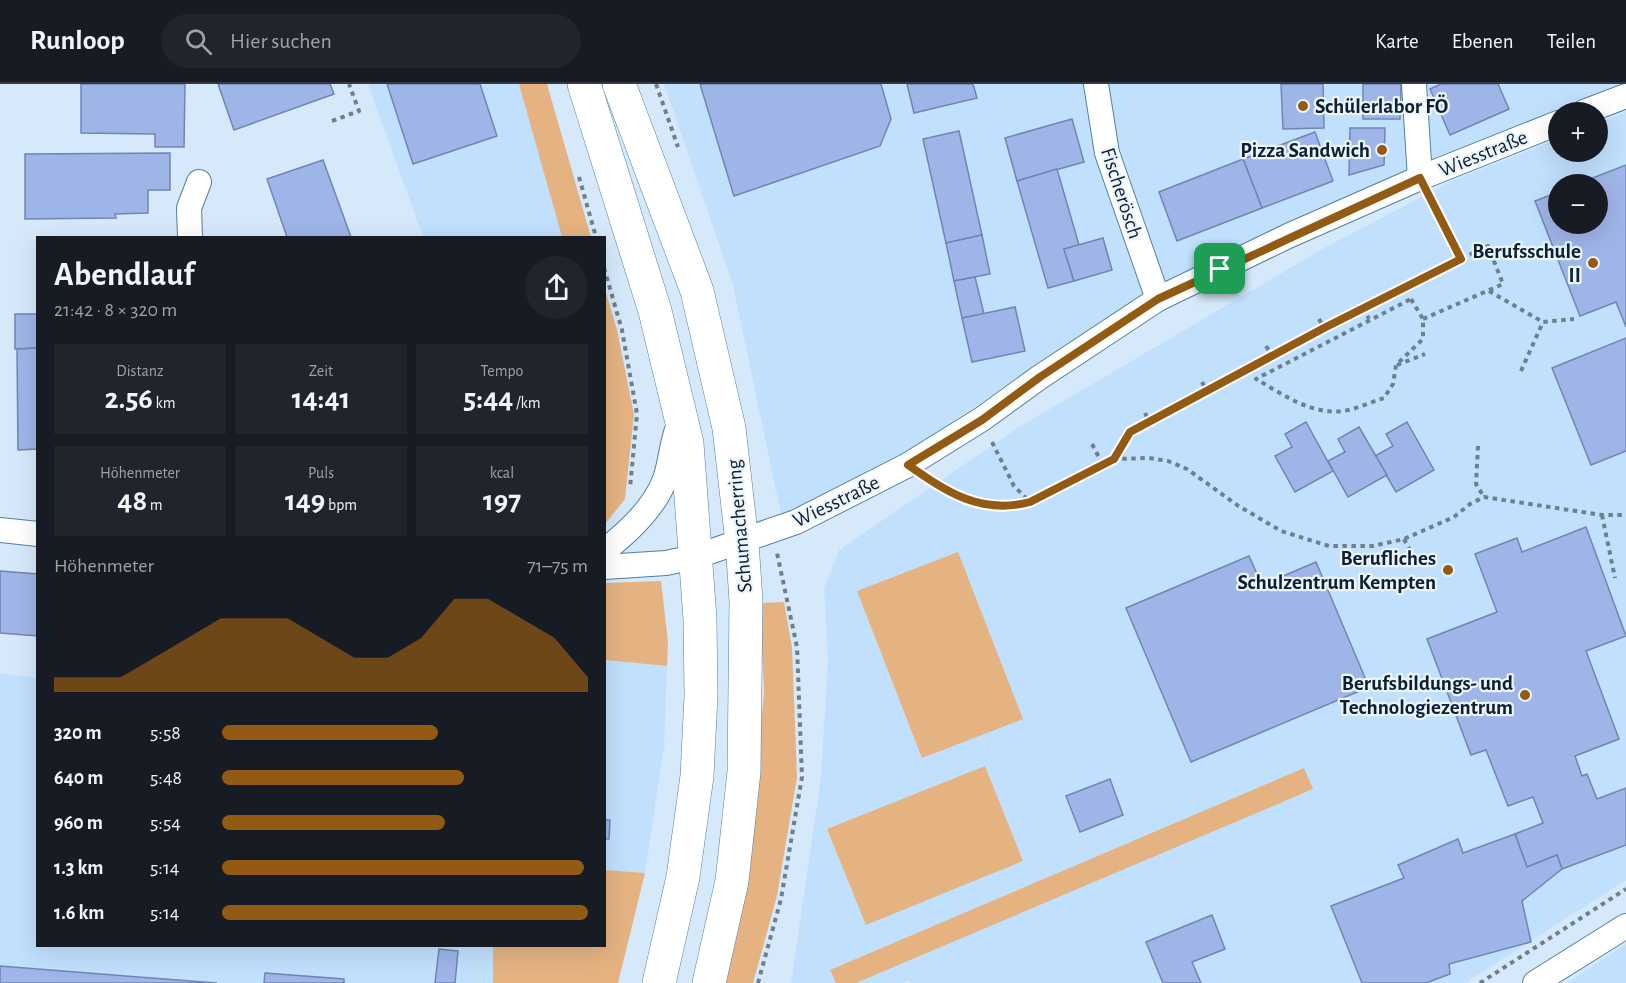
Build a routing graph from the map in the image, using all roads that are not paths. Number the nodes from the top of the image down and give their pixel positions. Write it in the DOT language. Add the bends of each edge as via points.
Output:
graph roads {
  1 [pos="584,84"];
  2 [pos="619,84"];
  3 [pos="1096,84"];
  4 [pos="1414,84"];
  5 [pos="1626,96"];
  6 [pos="1608,103"];
  7 [pos="1548,127"];
  8 [pos="1420,178"];
  9 [pos="199,182"];
  10 [pos="190,236"];
  11 [pos="1158,299"];
  12 [pos="681,420"];
  13 [pos="0,530"];
  14 [pos="36,534"];
  15 [pos="742,542"];
  16 [pos="606,549"];
  17 [pos="695,557"];
  18 [pos="606,567"];
  19 [pos="1626,926"];
  20 [pos="658,983"];
  21 [pos="709,983"];
  22 [pos="1535,983"];
  1 -- 12 [label="main road" via="655,311"];
  2 -- 15 [label="main road, Schumacherring" via="697,291 729,428"];
  3 -- 11 [label="street, Fischerösch" via="1107,153"];
  4 -- 8 [label="street"];
  5 -- 6 [label="street"];
  7 -- 8 [label="street, Wiesstraße"];
  8 -- 11 [label="street, Wiesstraße"];
  9 -- 10 [label="street" via="189,208"];
  11 -- 15 [label="street, Wiesstraße" via="982,420 908,465 773,532"];
  12 -- 16 [label="street" via="674,432 665,480 648,510"];
  12 -- 17 [label="main road" via="687,443"];
  13 -- 14 [label="street"];
  15 -- 17 [label="street, Wiesstraße"];
  15 -- 21 [label="main road, Schumacherring" via="746,601 744,772 732,881"];
  17 -- 18 [label="street, Wiesstraße"];
  17 -- 20 [label="main road" via="700,652 697,776 683,877"];
  19 -- 22 [label="street"];
}
